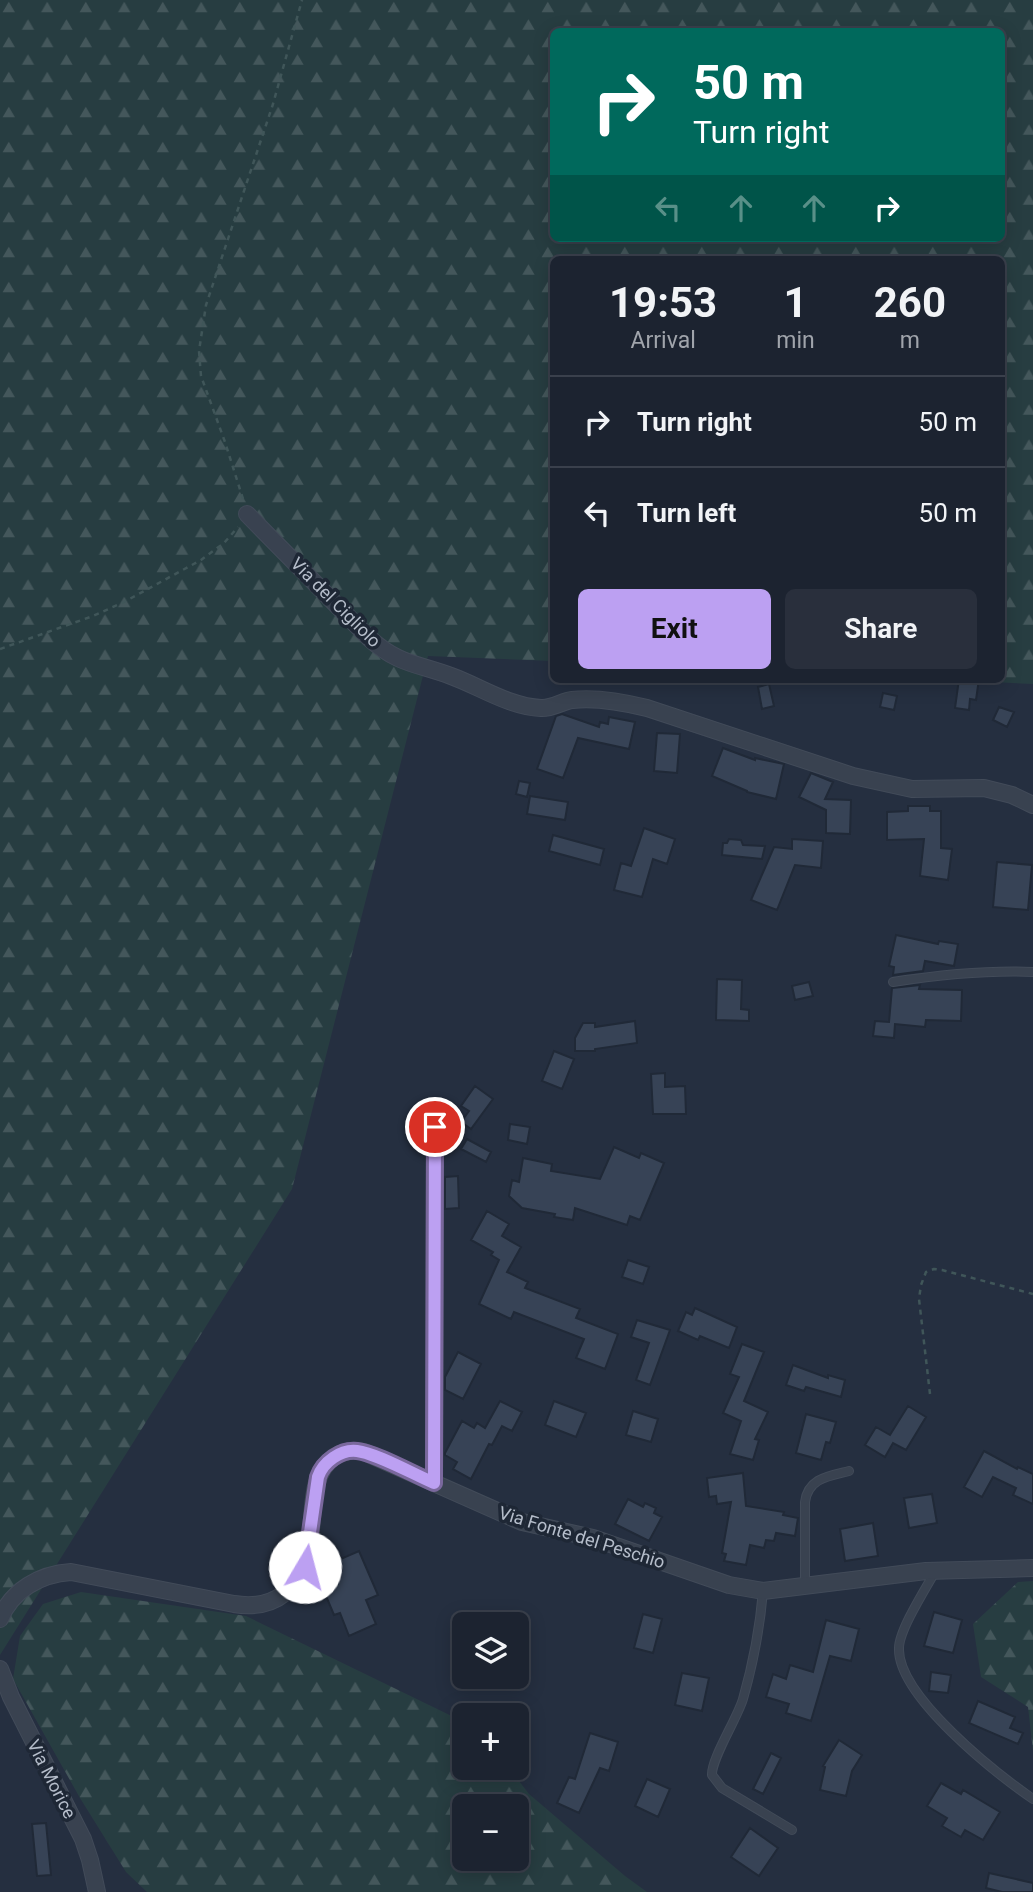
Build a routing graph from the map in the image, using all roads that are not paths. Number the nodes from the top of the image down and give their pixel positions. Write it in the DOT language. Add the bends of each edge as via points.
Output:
graph roads {
  1 [pos="247,514"];
  2 [pos="1033,805"];
  3 [pos="1033,972"];
  4 [pos="893,982"];
  5 [pos="435,1127"];
  6 [pos="849,1471"];
  7 [pos="434,1483"];
  8 [pos="1033,1567"];
  9 [pos="936,1570"];
  10 [pos="805,1586"];
  11 [pos="763,1591"];
  12 [pos="3,1613"];
  13 [pos="0,1669"];
  14 [pos="1033,1799"];
  15 [pos="792,1830"];
  16 [pos="97,1892"];
  1 -- 2 [label="street, Via del Cigliolo" via="385,651 496,697 542,709 576,700 623,702 876,782 917,790 984,788"];
  3 -- 4 [label="lane"];
  5 -- 7 [label="street"];
  6 -- 10 [label="lane" via="821,1478 807,1490"];
  7 -- 11 [label="street, Via Fonte del Peschio" via="530,1525 593,1538 729,1585"];
  7 -- 12 [label="street, Via Fonte del Peschio" via="360,1451 344,1452 330,1460 318,1477 303,1573 286,1592 267,1603 234,1604 71,1572 33,1583 15,1595"];
  8 -- 9 [label="street, Via Fonte del Peschio"];
  9 -- 10 [label="street, Via Fonte del Peschio"];
  9 -- 14 [label="lane" via="900,1641 898,1652 904,1669 942,1723"];
  10 -- 11 [label="street, Via Fonte del Peschio"];
  11 -- 15 [label="lane" via="743,1698 713,1763 712,1775 722,1788"];
  13 -- 16 [label="street, Via Morice" via="83,1839"];
}
